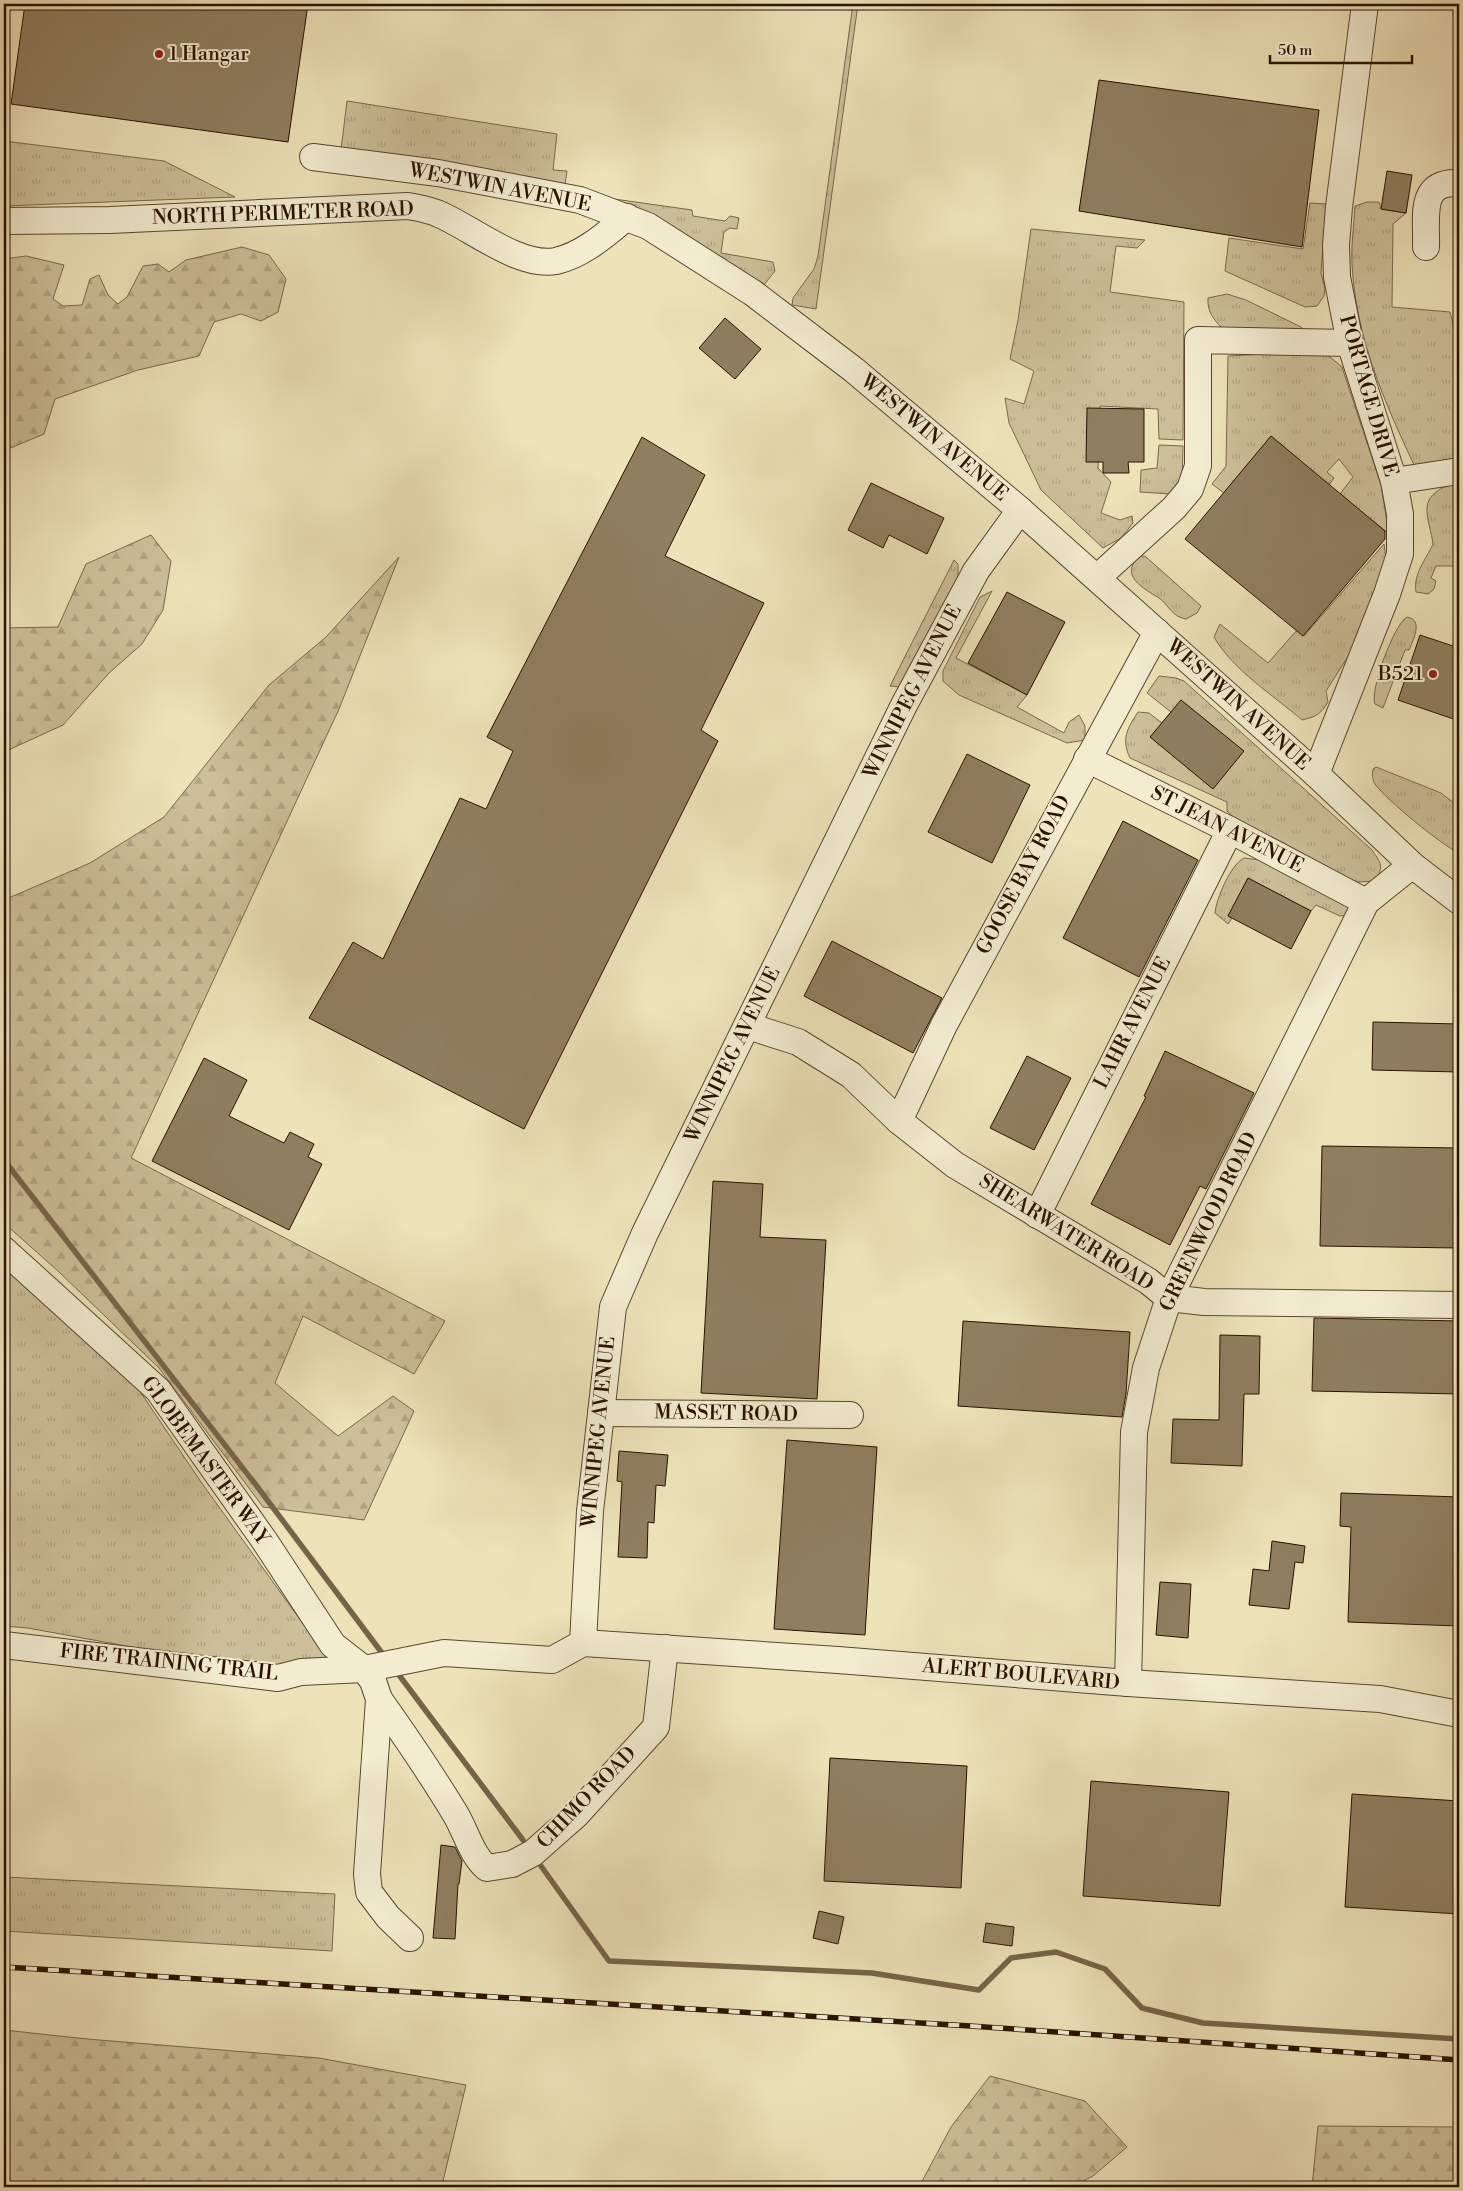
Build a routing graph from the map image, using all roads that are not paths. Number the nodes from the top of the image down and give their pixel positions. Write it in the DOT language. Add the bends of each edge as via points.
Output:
graph roads {
  1 [pos="1365,4"];
  2 [pos="313,157"];
  3 [pos="1459,183"];
  4 [pos="627,217"];
  5 [pos="4,221"];
  6 [pos="1426,246"];
  7 [pos="1350,343"];
  8 [pos="1459,471"];
  9 [pos="1394,481"];
  10 [pos="1020,510"];
  11 [pos="1097,578"];
  12 [pos="1157,632"];
  13 [pos="1087,759"];
  14 [pos="1316,774"];
  15 [pos="1230,830"];
  16 [pos="1412,865"];
  17 [pos="1459,901"];
  18 [pos="1366,902"];
  19 [pos="748,1026"];
  20 [pos="899,1122"];
  21 [pos="1037,1215"];
  22 [pos="4,1250"];
  23 [pos="1169,1298"];
  24 [pos="1459,1305"];
  25 [pos="601,1413"];
  26 [pos="850,1415"];
  27 [pos="583,1643"];
  28 [pos="4,1645"];
  29 [pos="665,1648"];
  30 [pos="364,1669"];
  31 [pos="1128,1683"];
  32 [pos="379,1700"];
  33 [pos="1459,1714"];
  34 [pos="410,1938"];
  1 -- 7 [label="street, PORTAGE DRIVE" via="1336,245 1337,277"];
  2 -- 4 [label="street, WESTWIN AVENUE" via="496,183 580,200"];
  3 -- 6 [label="street" via="1440,184 1432,190 1428,199"];
  4 -- 5 [label="street, NORTH PERIMETER ROAD" via="578,254 555,261 531,259 504,250 441,215 408,206 110,220"];
  4 -- 10 [label="street, WESTWIN AVENUE" via="648,226 753,293 854,370"];
  7 -- 9 [label="street, PORTAGE DRIVE"];
  7 -- 11 [label="street" via="1198,340 1198,466 1190,489 1174,508"];
  8 -- 9 [label="street"];
  9 -- 14 [label="street, PORTAGE DRIVE" via="1400,514 1400,554"];
  10 -- 11 [label="street, WESTWIN AVENUE"];
  10 -- 19 [label="street, WINNIPEG AVENUE" via="976,571 904,705"];
  11 -- 12 [label="street, WESTWIN AVENUE"];
  12 -- 13 [label="street, GOOSE BAY ROAD"];
  12 -- 14 [label="street, WESTWIN AVENUE"];
  13 -- 15 [label="street, ST JEAN AVENUE"];
  13 -- 20 [label="street, GOOSE BAY ROAD" via="944,1025"];
  14 -- 16 [label="street, WESTWIN AVENUE"];
  15 -- 18 [label="street, ST JEAN AVENUE"];
  15 -- 21 [label="street, LAHR AVENUE"];
  16 -- 17 [label="street, WESTWIN AVENUE"];
  16 -- 18 [label="street, GREENWOOD ROAD"];
  18 -- 23 [label="street, GREENWOOD ROAD"];
  19 -- 20 [label="street, SHEARWATER ROAD" via="798,1042 828,1061 851,1076"];
  19 -- 25 [label="street, WINNIPEG AVENUE" via="645,1233 613,1307"];
  20 -- 21 [label="street, SHEARWATER ROAD" via="955,1165"];
  21 -- 23 [label="street, SHEARWATER ROAD" via="1148,1280"];
  22 -- 30 [label="street, GLOBEMASTER WAY" via="158,1390 264,1540 333,1645"];
  23 -- 24 [label="street, SHEARWATER ROAD" via="1204,1302"];
  23 -- 31 [label="street, GREENWOOD ROAD" via="1146,1368 1134,1432"];
  25 -- 26 [label="street, MASSET ROAD"];
  25 -- 27 [label="street, WINNIPEG AVENUE" via="590,1511"];
  27 -- 29 [label="street, ALERT BOULEVARD"];
  27 -- 30 [label="street, FIRE TRAINING TRAIL" via="552,1660 444,1654"];
  28 -- 30 [label="street, FIRE TRAINING TRAIL" via="278,1678 301,1672"];
  29 -- 31 [label="street, ALERT BOULEVARD"];
  29 -- 32 [label="street, CHIMO ROAD" via="656,1727 576,1815 533,1853 496,1868 487,1868 480,1862 466,1832 422,1760"];
  30 -- 32 [label="street" via="373,1680"];
  31 -- 33 [label="street, ALERT BOULEVARD" via="1380,1699"];
  32 -- 34 [label="street" via="367,1874 369,1892"];
}
